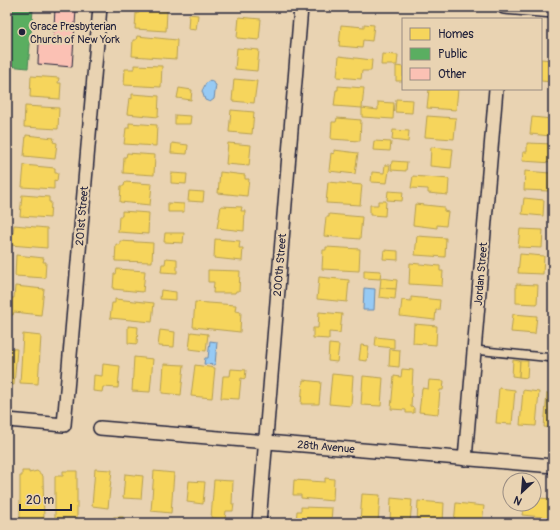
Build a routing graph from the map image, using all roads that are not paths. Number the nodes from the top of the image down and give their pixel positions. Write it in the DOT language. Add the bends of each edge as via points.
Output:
graph roads {
  1 [pos="100,7"];
  2 [pos="301,7"];
  3 [pos="503,7"];
  4 [pos="553,11"];
  5 [pos="501,18"];
  6 [pos="496,90"];
  7 [pos="475,350"];
  8 [pos="553,358"];
  9 [pos="7,420"];
  10 [pos="100,428"];
  11 [pos="266,442"];
  12 [pos="465,459"];
  13 [pos="553,466"];
  14 [pos="259,523"];
  1 -- 9 [label="street, 201st Street" via="64,425"];
  2 -- 11 [label="street, 200th Street"];
  3 -- 4 [label="street"];
  3 -- 5 [label="street"];
  6 -- 7 [label="street, Jordan Street"];
  7 -- 8 [label="lane"];
  7 -- 12 [label="street, Jordan Street"];
  10 -- 11 [label="street, 28th Avenue"];
  11 -- 12 [label="street, 28th Avenue"];
  11 -- 14 [label="street, 200th Street"];
  12 -- 13 [label="street, 28th Avenue"];
}
